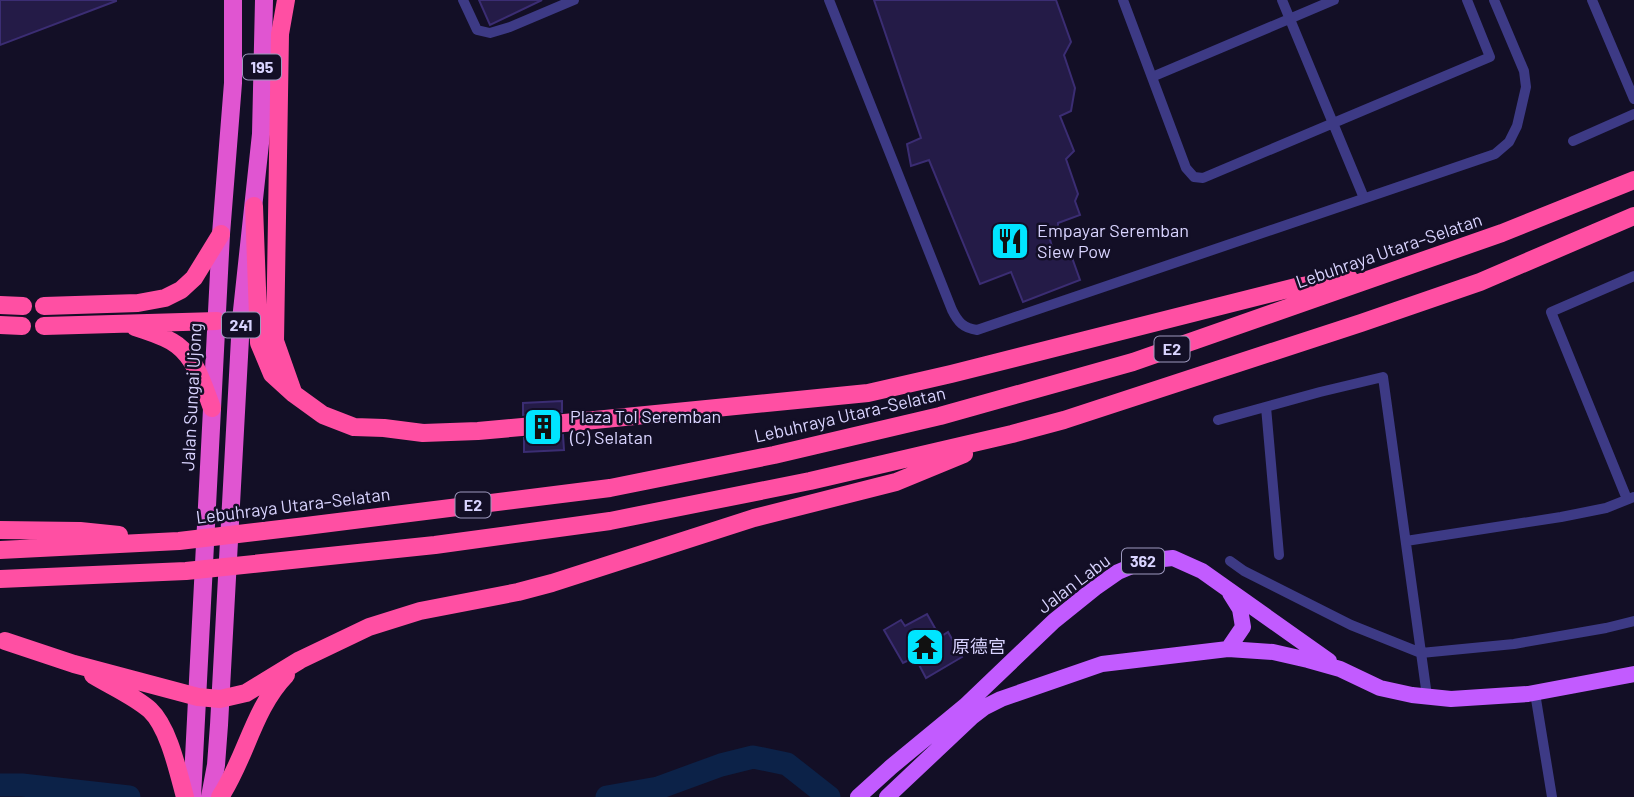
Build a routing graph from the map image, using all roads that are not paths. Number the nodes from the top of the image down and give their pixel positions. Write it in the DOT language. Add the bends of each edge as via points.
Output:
graph roads {
  1 [pos="233,0"];
  2 [pos="264,0"];
  3 [pos="277,0"];
  4 [pos="286,0"];
  5 [pos="463,0"];
  6 [pos="574,0"];
  7 [pos="829,0"];
  8 [pos="1123,0"];
  9 [pos="1282,0"];
  10 [pos="1334,0"];
  11 [pos="1467,0"];
  12 [pos="1494,0"];
  13 [pos="1592,0"];
  14 [pos="1289,19"];
  15 [pos="1152,77"];
  16 [pos="1634,99"];
  17 [pos="1634,114"];
  18 [pos="1333,124"];
  19 [pos="261,134"];
  20 [pos="1573,141"];
  21 [pos="1634,180"];
  22 [pos="1364,198"];
  23 [pos="254,206"];
  24 [pos="1634,216"];
  25 [pos="221,234"];
  26 [pos="1401,270"];
  27 [pos="1634,276"];
  28 [pos="0,305"];
  29 [pos="23,306"];
  30 [pos="44,306"];
  31 [pos="217,321"];
  32 [pos="127,324"];
  33 [pos="0,325"];
  34 [pos="22,326"];
  35 [pos="44,326"];
  36 [pos="294,394"];
  37 [pos="1266,407"];
  38 [pos="212,408"];
  39 [pos="1218,420"];
  40 [pos="1012,433"];
  41 [pos="1631,498"];
  42 [pos="0,530"];
  43 [pos="179,541"];
  44 [pos="1406,541"];
  45 [pos="0,550"];
  46 [pos="1279,555"];
  47 [pos="1230,561"];
  48 [pos="0,579"];
  49 [pos="1227,588"];
  50 [pos="1634,621"];
  51 [pos="5,641"];
  52 [pos="1228,649"];
  53 [pos="1422,653"];
  54 [pos="300,660"];
  55 [pos="75,664"];
  56 [pos="1340,669"];
  57 [pos="1634,674"];
  58 [pos="1535,693"];
  59 [pos="1427,696"];
  60 [pos="198,697"];
  61 [pos="220,699"];
  62 [pos="893,791"];
  63 [pos="198,796"];
  64 [pos="220,797"];
  65 [pos="858,797"];
  66 [pos="1552,797"];
  1 -- 25 [label="highway, Jalan Sungai Ujong / 241" via="233,83"];
  2 -- 19 [label="highway, 195"];
  3 -- 19 [label="main road"];
  4 -- 36 [label="highway" via="280,34 275,341"];
  5 -- 6 [label="street" via="477,30 490,33"];
  7 -- 22 [label="street" via="952,310 965,328 977,330"];
  8 -- 15 [label="street"];
  9 -- 14 [label="street"];
  10 -- 14 [label="street"];
  11 -- 18 [label="street" via="1490,57"];
  12 -- 22 [label="street" via="1526,86 1509,142 1495,154"];
  13 -- 16 [label="street"];
  14 -- 15 [label="street"];
  14 -- 18 [label="street"];
  15 -- 18 [label="street" via="1186,168 1194,177 1203,178"];
  17 -- 20 [label="street"];
  18 -- 22 [label="street"];
  19 -- 23 [label="highway, 241"];
  21 -- 26 [label="highway, Lebuhraya Utara–Selatan / E2"];
  23 -- 36 [label="highway" via="259,343 272,374"];
  23 -- 61 [label="highway, 241" via="241,320"];
  24 -- 40 [label="highway, E2" via="1480,282"];
  25 -- 30 [label="highway" via="194,278 165,298"];
  25 -- 31 [label="highway, Jalan Sungai Ujong / 241"];
  26 -- 36 [label="highway" via="1296,287 868,393 423,433 354,427 323,415"];
  26 -- 43 [label="highway, Lebuhraya Utara–Selatan / E2" via="1133,362 774,456 610,488"];
  27 -- 41 [label="street" via="1551,312"];
  28 -- 29 [label="highway"];
  31 -- 32 [label="highway"];
  31 -- 38 [label="highway, Jalan Sungai Ujong / 241"];
  32 -- 35 [label="highway"];
  32 -- 38 [label="highway" via="178,345 194,366"];
  33 -- 34 [label="highway"];
  37 -- 39 [label="street"];
  37 -- 44 [label="street" via="1383,377"];
  37 -- 46 [label="street"];
  38 -- 60 [label="highway, Jalan Sungai Ujong / 241"];
  40 -- 48 [label="highway, E2" via="810,481 610,521 186,571"];
  40 -- 54 [label="highway" via="896,482 754,518 552,583 421,611 369,627"];
  41 -- 44 [label="street" via="1572,515"];
  42 -- 43 [label="highway" via="80,531"];
  43 -- 45 [label="highway, Lebuhraya Utara–Selatan / E2"];
  44 -- 53 [label="street"];
  47 -- 53 [label="street" via="1351,625"];
  49 -- 52 [label="main road" via="1240,609 1243,627"];
  49 -- 56 [label="main road, Jalan Labu / 362"];
  49 -- 65 [label="main road, Jalan Labu / 362" via="1202,570 1173,558 1144,561 1118,572 1054,621 965,706"];
  50 -- 53 [label="street" via="1514,644"];
  51 -- 55 [label="highway"];
  52 -- 56 [label="main road, Jalan Labu / 362" via="1273,652"];
  52 -- 62 [label="main road, Jalan Labu / 362" via="1102,664 1001,699 972,717"];
  53 -- 59 [label="street"];
  54 -- 61 [label="highway" via="246,692"];
  54 -- 64 [label="highway" via="269,696"];
  55 -- 60 [label="highway"];
  55 -- 63 [label="highway" via="151,711"];
  56 -- 59 [label="main road, Jalan Labu / 362" via="1380,688"];
  57 -- 58 [label="main road, Jalan Labu / 362"];
  58 -- 59 [label="main road, Jalan Labu / 362" via="1451,699"];
  58 -- 66 [label="street"];
  60 -- 61 [label="highway"];
  60 -- 63 [label="highway, Jalan Sungai Ujong / 241"];
  61 -- 63 [label="highway, 241" via="216,765"];
}
